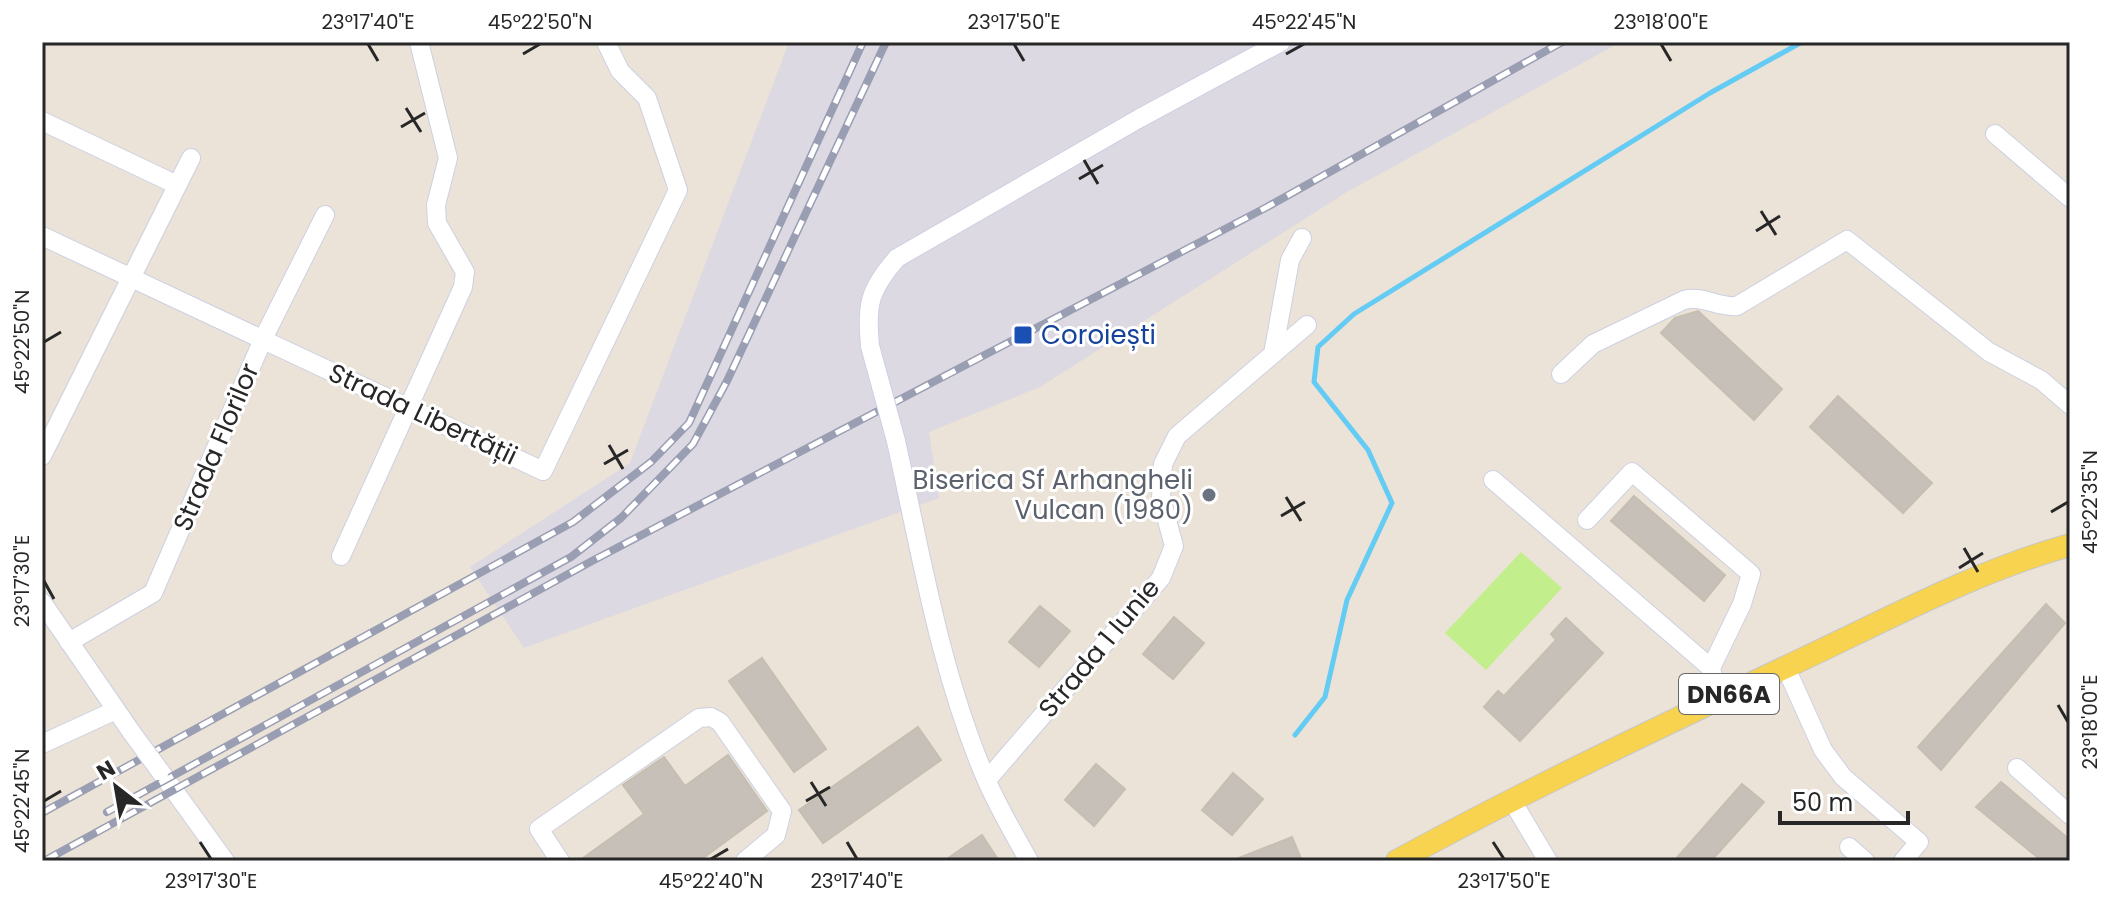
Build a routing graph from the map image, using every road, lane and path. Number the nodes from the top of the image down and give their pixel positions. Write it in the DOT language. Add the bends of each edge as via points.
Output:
graph roads {
  1 [pos="419,42"];
  2 [pos="606,42"];
  3 [pos="1281,42"];
  4 [pos="42,121"];
  5 [pos="1995,134"];
  6 [pos="191,158"];
  7 [pos="177,185"];
  8 [pos="2070,198"];
  9 [pos="325,215"];
  10 [pos="42,236"];
  11 [pos="1302,238"];
  12 [pos="130,276"];
  13 [pos="1307,325"];
  14 [pos="264,337"];
  15 [pos="1273,354"];
  16 [pos="1561,374"];
  17 [pos="2070,405"];
  18 [pos="407,408"];
  19 [pos="42,456"];
  20 [pos="1493,480"];
  21 [pos="1587,520"];
  22 [pos="2070,545"];
  23 [pos="341,556"];
  24 [pos="42,602"];
  25 [pos="69,642"];
  26 [pos="1711,668"];
  27 [pos="1786,668"];
  28 [pos="1718,699"];
  29 [pos="116,710"];
  30 [pos="42,744"];
  31 [pos="2017,768"];
  32 [pos="987,780"];
  33 [pos="1511,799"];
  34 [pos="2070,815"];
  35 [pos="1849,847"];
  36 [pos="225,861"];
  37 [pos="560,861"];
  38 [pos="745,861"];
  39 [pos="1029,861"];
  40 [pos="1397,861"];
  41 [pos="1548,861"];
  42 [pos="1865,861"];
  43 [pos="1903,861"];
  1 -- 18 [label="street" via="448,158 437,223 465,272 463,287"];
  2 -- 18 [label="street, Strada Libertății" via="620,71 647,98 678,190 543,471"];
  3 -- 32 [label="street, bridge" via="897,258 879,279 867,309 870,346 937,624"];
  4 -- 7 [label="street"];
  5 -- 8 [label="street"];
  6 -- 7 [label="street"];
  7 -- 12 [label="street"];
  9 -- 14 [label="street, Strada Florilor"];
  10 -- 12 [label="street, Strada Libertății"];
  11 -- 15 [label="street" via="1290,260"];
  12 -- 14 [label="street, Strada Libertății"];
  12 -- 19 [label="street"];
  13 -- 15 [label="street, Strada 1 Iunie"];
  14 -- 18 [label="street, Strada Libertății"];
  14 -- 25 [label="street, Strada Florilor" via="153,593"];
  15 -- 32 [label="street, Strada 1 Iunie" via="1177,436 1163,464 1161,498 1174,546 1161,578"];
  16 -- 17 [label="street" via="1593,344 1684,300 1699,297 1737,306 1847,240 1989,352 2041,380"];
  18 -- 23 [label="street"];
  20 -- 26 [label="street"];
  21 -- 26 [label="street" via="1632,472 1751,574"];
  22 -- 27 [label="main road, DN66A" via="1952,590"];
  24 -- 25 [label="street"];
  25 -- 29 [label="street"];
  26 -- 28 [label="street"];
  27 -- 28 [label="main road, DN66A"];
  27 -- 43 [label="street" via="1823,750 1843,777 1919,842"];
  28 -- 33 [label="main road, DN66A"];
  29 -- 30 [label="street"];
  29 -- 36 [label="street, bridge"];
  31 -- 34 [label="street"];
  32 -- 39 [label="street"];
  33 -- 40 [label="main road, DN66A"];
  33 -- 41 [label="street"];
  35 -- 42 [label="street"];
  37 -- 38 [label="street" via="539,829 699,718 711,717 720,722 782,811 776,835"];
}
